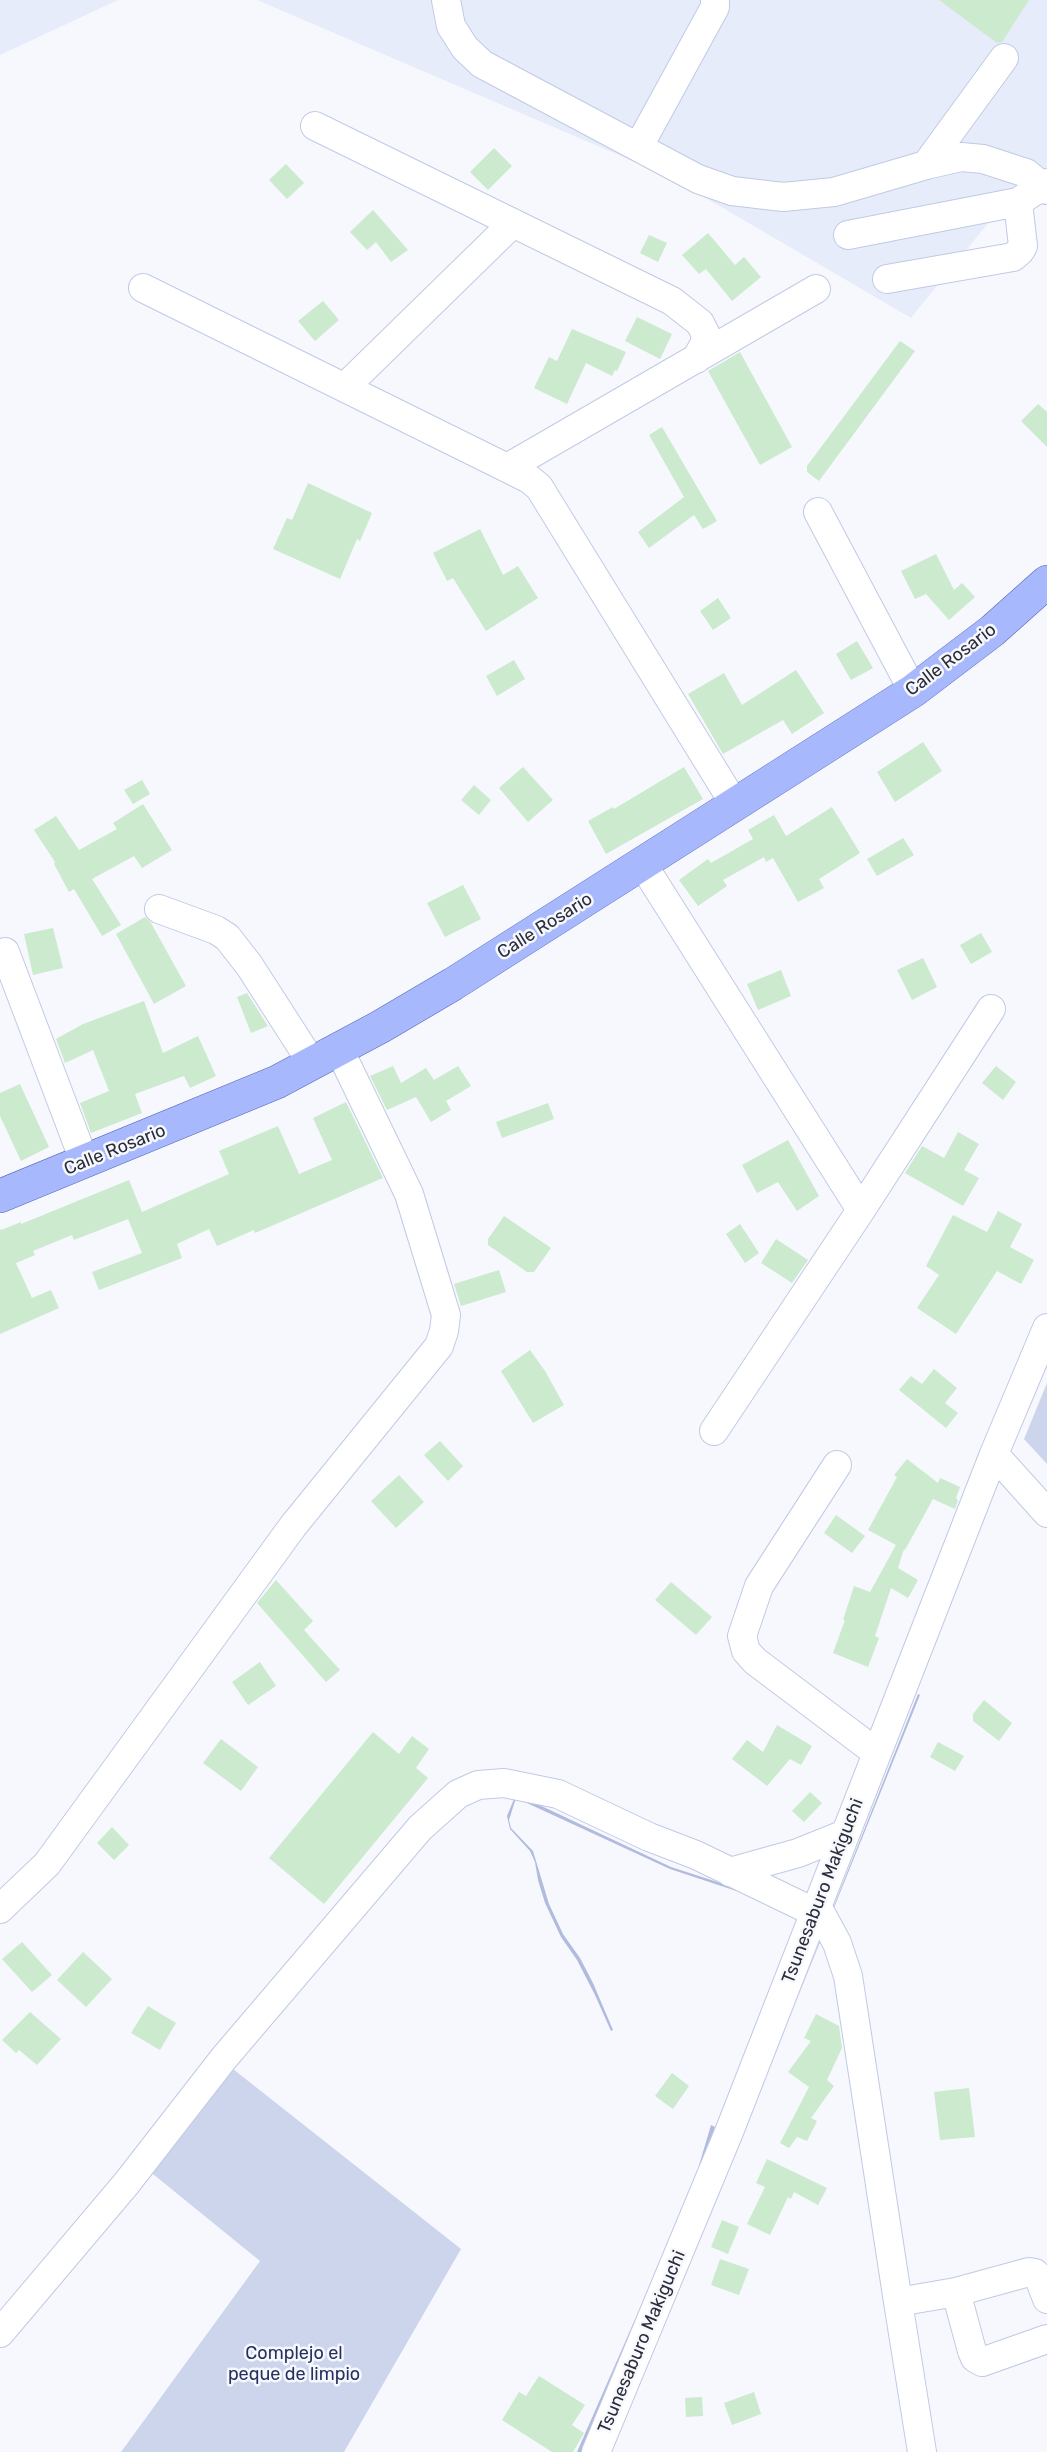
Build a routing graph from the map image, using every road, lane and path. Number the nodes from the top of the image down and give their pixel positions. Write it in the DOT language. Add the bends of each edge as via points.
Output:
graph roads {
  1 [pos="446,0"];
  2 [pos="715,0"];
  3 [pos="1004,58"];
  4 [pos="315,126"];
  5 [pos="639,146"];
  6 [pos="926,165"];
  7 [pos="1045,186"];
  8 [pos="1018,202"];
  9 [pos="513,223"];
  10 [pos="848,235"];
  11 [pos="887,279"];
  12 [pos="143,288"];
  13 [pos="816,289"];
  14 [pos="696,358"];
  15 [pos="345,387"];
  16 [pos="507,468"];
  17 [pos="818,512"];
  18 [pos="1047,582"];
  19 [pos="913,690"];
  20 [pos="735,805"];
  21 [pos="643,865"];
  22 [pos="159,909"];
  23 [pos="5,952"];
  24 [pos="991,1009"];
  25 [pos="325,1056"];
  26 [pos="85,1162"];
  27 [pos="0,1196"];
  28 [pos="861,1210"];
  29 [pos="1047,1328"];
  30 [pos="714,1431"];
  31 [pos="994,1454"];
  32 [pos="837,1465"];
  33 [pos="1043,1503"];
  34 [pos="877,1753"];
  35 [pos="845,1834"];
  36 [pos="730,1872"];
  37 [pos="0,1909"];
  38 [pos="817,1910"];
  39 [pos="957,2292"];
  40 [pos="1047,2299"];
  41 [pos="898,2302"];
  42 [pos="0,2333"];
  43 [pos="1047,2339"];
  44 [pos="596,2452"];
  45 [pos="922,2452"];
  1 -- 5 [label="street" via="451,26 465,48 482,64"];
  2 -- 5 [label="street" via="715,7"];
  3 -- 6 [label="street"];
  4 -- 9 [label="street"];
  5 -- 6 [label="street" via="698,179 732,190 783,197 834,192"];
  6 -- 7 [label="street" via="961,157 983,159 1026,173"];
  7 -- 8 [label="street"];
  8 -- 10 [label="street"];
  8 -- 11 [label="street" via="1023,246 1013,258"];
  9 -- 14 [label="street" via="689,313 706,335"];
  9 -- 15 [label="street"];
  12 -- 15 [label="street"];
  13 -- 14 [label="street"];
  14 -- 16 [label="street"];
  15 -- 16 [label="street"];
  16 -- 20 [label="street" via="539,487"];
  17 -- 19 [label="street"];
  18 -- 19 [label="main road, Calle Rosario" via="992,631"];
  19 -- 20 [label="main road, Calle Rosario"];
  20 -- 21 [label="main road, Calle Rosario"];
  21 -- 25 [label="main road, Calle Rosario" via="453,984"];
  21 -- 28 [label="street"];
  22 -- 25 [label="street" via="227,937"];
  23 -- 26 [label="street"];
  24 -- 28 [label="street"];
  25 -- 26 [label="main road, Calle Rosario" via="267,1086"];
  25 -- 37 [label="street" via="409,1194 446,1315 439,1346 293,1526 48,1864"];
  26 -- 27 [label="main road, Calle Rosario"];
  28 -- 30 [label="street"];
  29 -- 31 [label="street, Tsunesaburo Makiguchi"];
  31 -- 33 [label="street"];
  31 -- 34 [label="street, Tsunesaburo Makiguchi"];
  32 -- 34 [label="street" via="759,1586 742,1636 746,1651 755,1661"];
  34 -- 35 [label="street, Tsunesaburo Makiguchi"];
  35 -- 36 [label="street" via="798,1853"];
  35 -- 38 [label="street, Tsunesaburo Makiguchi"];
  36 -- 38 [label="street"];
  36 -- 42 [label="street" via="558,1794 504,1783 478,1785 458,1794 420,1828 224,2058 112,2201"];
  38 -- 41 [label="street" via="837,1943 848,1976"];
  38 -- 44 [label="street, Tsunesaburo Makiguchi"];
  39 -- 40 [label="street" via="1029,2272 1039,2278"];
  39 -- 41 [label="street"];
  39 -- 43 [label="street" via="972,2351 982,2362"];
  41 -- 45 [label="street"];
}
